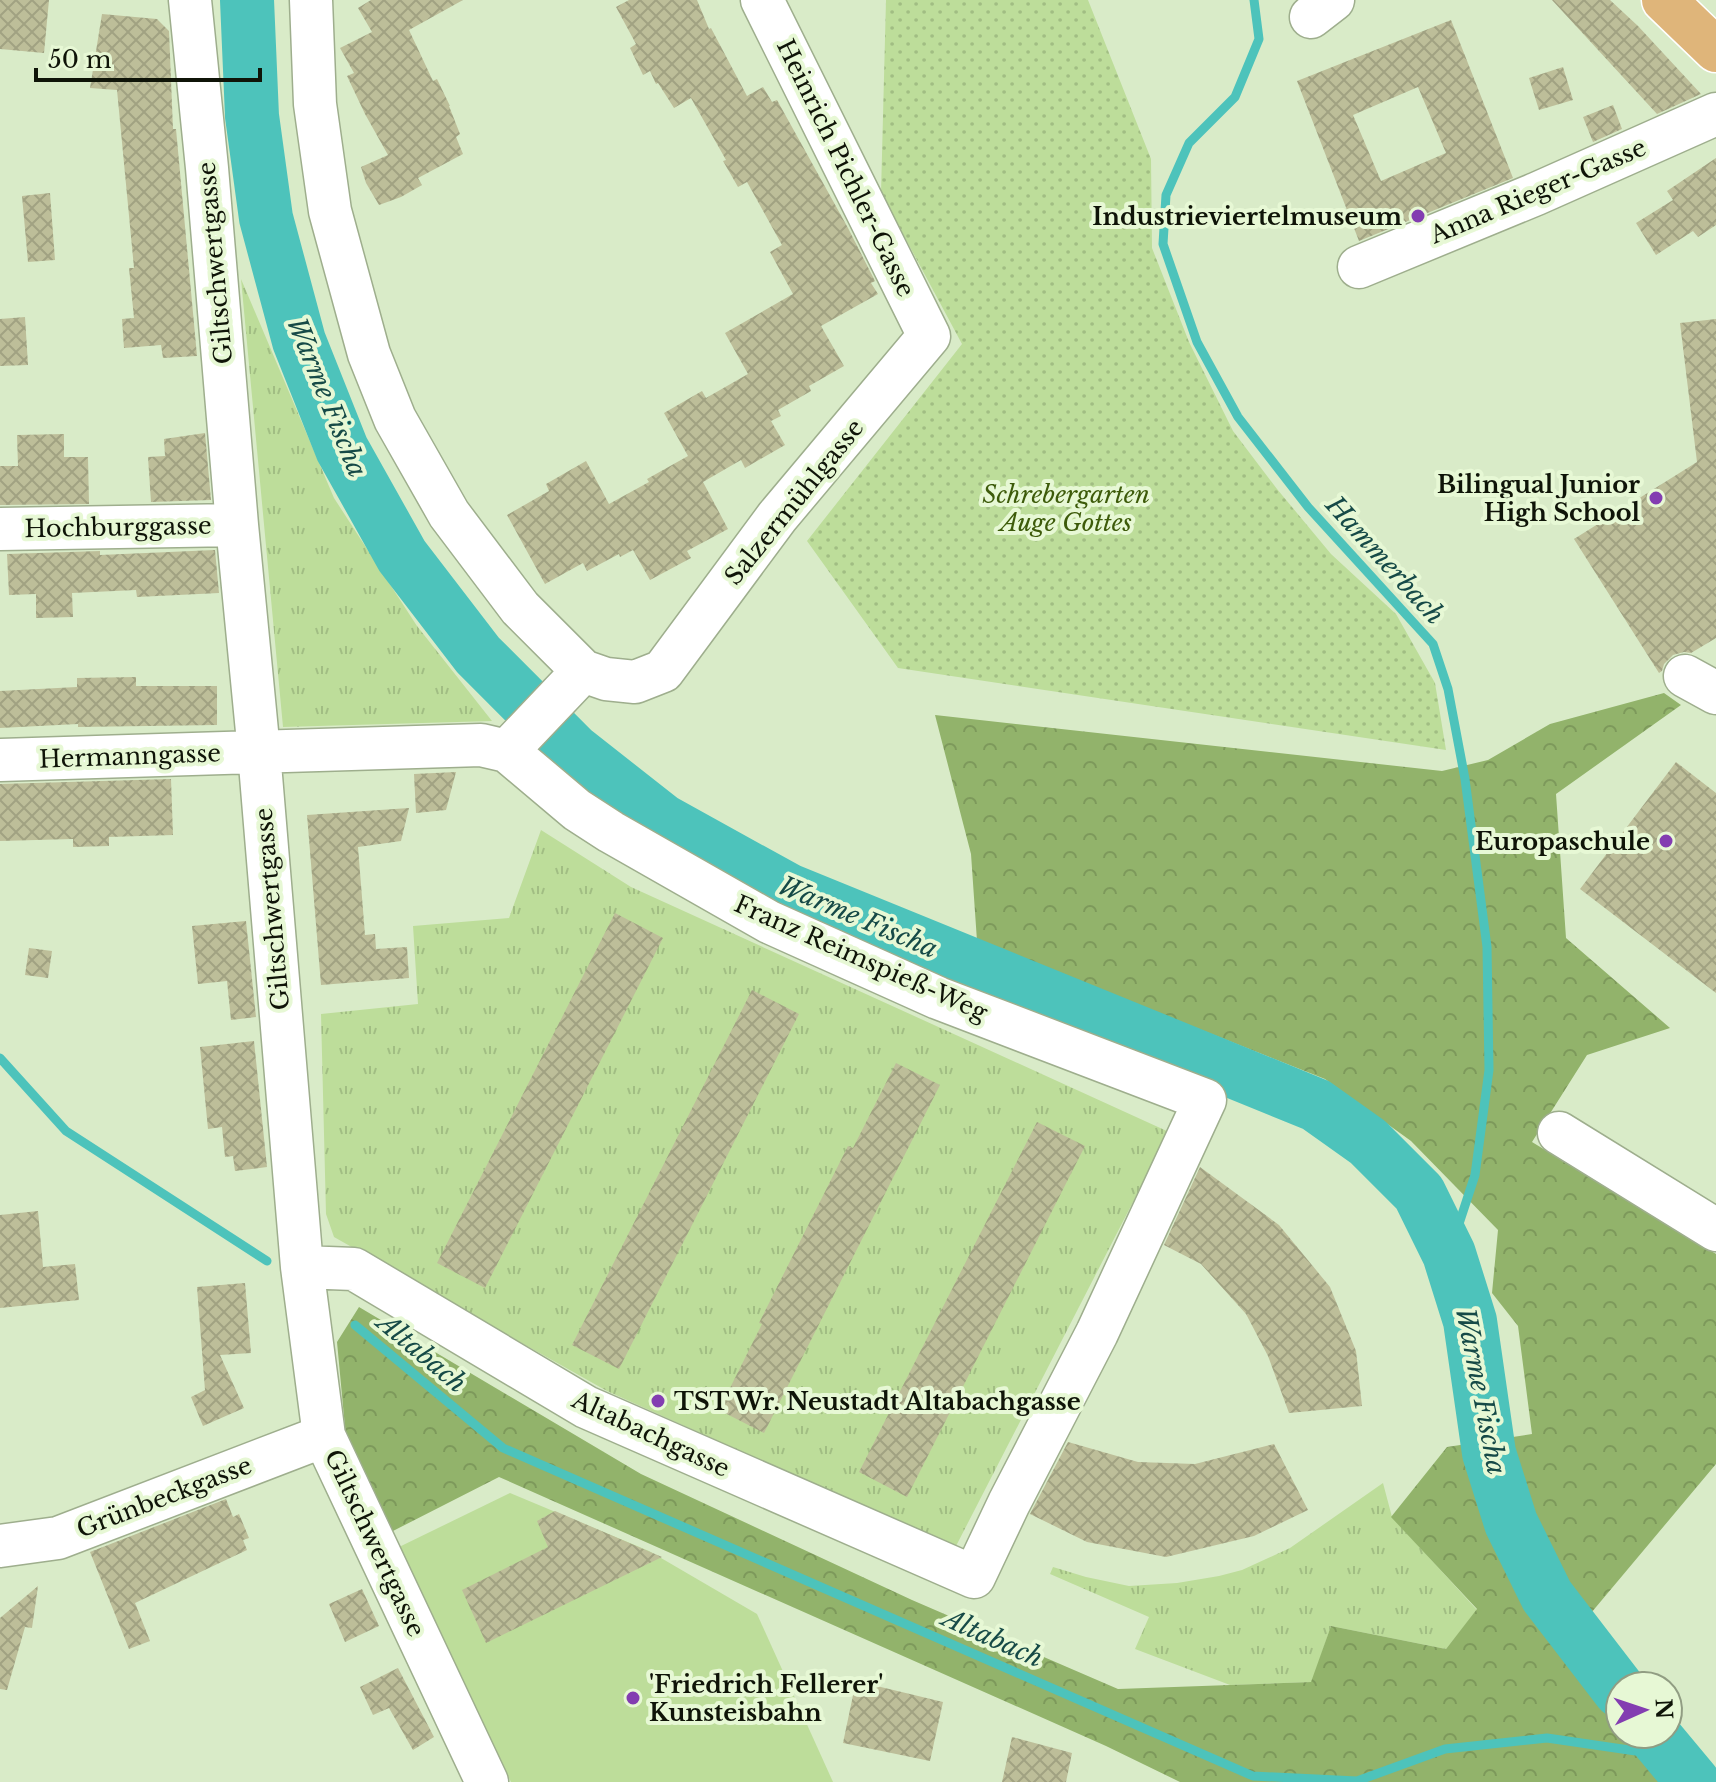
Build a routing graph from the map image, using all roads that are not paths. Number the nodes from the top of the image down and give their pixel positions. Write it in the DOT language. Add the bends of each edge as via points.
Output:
graph roads {
  1 [pos="190,0"];
  2 [pos="311,0"];
  3 [pos="762,0"];
  4 [pos="1664,0"];
  5 [pos="1716,50"];
  6 [pos="1716,114"];
  7 [pos="1359,267"];
  8 [pos="929,336"];
  9 [pos="237,525"];
  10 [pos="0,529"];
  11 [pos="571,683"];
  12 [pos="514,743"];
  13 [pos="259,752"];
  14 [pos="0,760"];
  15 [pos="1559,1133"];
  16 [pos="1716,1230"];
  17 [pos="302,1267"];
  18 [pos="324,1436"];
  19 [pos="992,1542"];
  20 [pos="0,1546"];
  21 [pos="487,1782"];
  1 -- 9 [label="street, Giltschwertgasse"];
  2 -- 11 [label="street" via="315,104 330,211 369,354 395,419 449,514"];
  3 -- 8 [label="street, Heinrich Pichler-Gasse"];
  4 -- 5 [label="main road"];
  6 -- 7 [label="street, Anna Rieger-Gasse"];
  8 -- 11 [label="street, Salzermühlgasse" via="777,517 663,671 635,682"];
  9 -- 10 [label="street, Hochburggasse"];
  9 -- 13 [label="street, Giltschwertgasse"];
  11 -- 12 [label="street"];
  12 -- 13 [label="street"];
  12 -- 19 [label="street, Franz Reimspieß-Weg" via="577,810 769,922 938,998 1205,1100"];
  13 -- 14 [label="street, Hermanngasse"];
  13 -- 17 [label="street, Giltschwertgasse"];
  15 -- 16 [label="street"];
  17 -- 18 [label="street, Giltschwertgasse"];
  17 -- 19 [label="street, Altabachgasse" via="354,1269 586,1407 974,1577"];
  18 -- 20 [label="street, Grünbeckgasse" via="58,1538"];
  18 -- 21 [label="street, Giltschwertgasse"];
}
